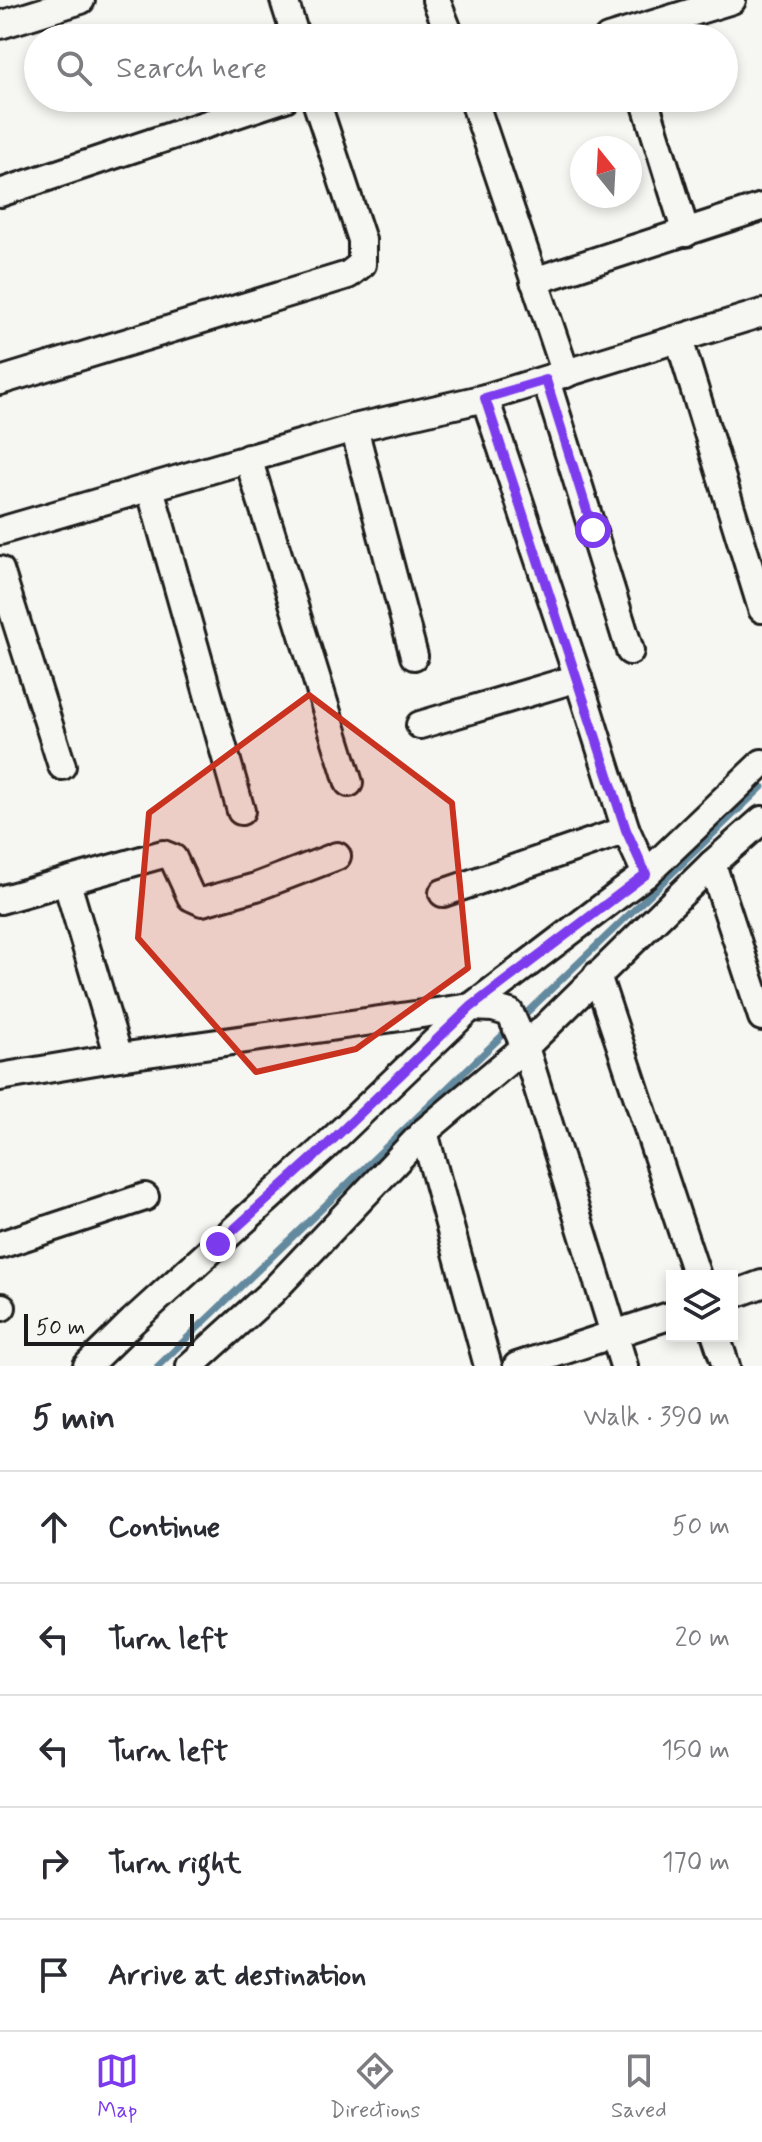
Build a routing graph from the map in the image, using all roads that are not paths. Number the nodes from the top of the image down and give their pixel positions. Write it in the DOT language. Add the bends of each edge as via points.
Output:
graph roads {
  1 [pos="81,0"];
  2 [pos="284,0"];
  3 [pos="436,0"];
  4 [pos="718,2"];
  5 [pos="292,24"];
  6 [pos="445,24"];
  7 [pos="654,24"];
  8 [pos="0,25"];
  9 [pos="243,112"];
  10 [pos="320,112"];
  11 [pos="478,112"];
  12 [pos="648,112"];
  13 [pos="0,193"];
  14 [pos="762,207"];
  15 [pos="686,233"];
  16 [pos="534,281"];
  17 [pos="762,313"];
  18 [pos="679,339"];
  19 [pos="556,377"];
  20 [pos="0,381"];
  21 [pos="485,398"];
  22 [pos="354,428"];
  23 [pos="248,458"];
  24 [pos="150,488"];
  25 [pos="0,531"];
  26 [pos="0,570"];
  27 [pos="762,609"];
  28 [pos="630,651"];
  29 [pos="414,656"];
  30 [pos="578,678"];
  31 [pos="420,725"];
  32 [pos="762,763"];
  33 [pos="62,766"];
  34 [pos="349,783"];
  35 [pos="241,811"];
  36 [pos="762,820"];
  37 [pos="626,830"];
  38 [pos="337,856"];
  39 [pos="712,864"];
  40 [pos="646,874"];
  41 [pos="67,883"];
  42 [pos="443,893"];
  43 [pos="0,900"];
  44 [pos="597,975"];
  45 [pos="471,1007"];
  46 [pos="762,1017"];
  47 [pos="518,1030"];
  48 [pos="119,1057"];
  49 [pos="0,1077"];
  50 [pos="424,1132"];
  51 [pos="145,1197"];
  52 [pos="0,1245"];
  53 [pos="695,1270"];
  54 [pos="762,1284"];
  55 [pos="738,1293"];
  56 [pos="666,1317"];
  57 [pos="613,1333"];
  58 [pos="718,1342"];
  59 [pos="87,1366"];
  60 [pos="190,1366"];
  61 [pos="488,1366"];
  62 [pos="517,1366"];
  63 [pos="624,1366"];
  64 [pos="726,1366"];
  1 -- 8 [label="street"];
  2 -- 5 [label="street"];
  3 -- 6 [label="street"];
  4 -- 7 [label="street"];
  9 -- 13 [label="street"];
  10 -- 20 [label="street" via="362,240 362,264 348,275"];
  11 -- 16 [label="street"];
  12 -- 15 [label="street"];
  14 -- 15 [label="street"];
  15 -- 16 [label="street"];
  16 -- 19 [label="street"];
  17 -- 18 [label="street"];
  18 -- 19 [label="street"];
  18 -- 27 [label="street"];
  19 -- 21 [label="street"];
  19 -- 28 [label="street"];
  21 -- 22 [label="street"];
  21 -- 30 [label="street"];
  22 -- 23 [label="street"];
  22 -- 29 [label="street"];
  23 -- 24 [label="street"];
  23 -- 34 [label="street"];
  24 -- 25 [label="street"];
  24 -- 35 [label="street"];
  26 -- 33 [label="street"];
  30 -- 31 [label="street"];
  30 -- 37 [label="street"];
  32 -- 40 [label="street"];
  36 -- 39 [label="street"];
  37 -- 40 [label="street"];
  37 -- 42 [label="street"];
  38 -- 41 [label="street" via="202,902 191,897 168,854"];
  39 -- 44 [label="street"];
  39 -- 46 [label="street"];
  40 -- 45 [label="street"];
  41 -- 43 [label="street"];
  41 -- 48 [label="street"];
  44 -- 47 [label="street"];
  44 -- 53 [label="street"];
  45 -- 47 [label="street" via="493,1008"];
  45 -- 48 [label="street"];
  45 -- 59 [label="street"];
  47 -- 50 [label="street"];
  47 -- 57 [label="street"];
  48 -- 49 [label="street"];
  50 -- 60 [label="street" via="272,1292"];
  50 -- 61 [label="street"];
  51 -- 52 [label="street"];
  54 -- 55 [label="street"];
  56 -- 57 [label="street"];
  57 -- 62 [label="street"];
  57 -- 63 [label="street"];
  58 -- 64 [label="street"];
}
